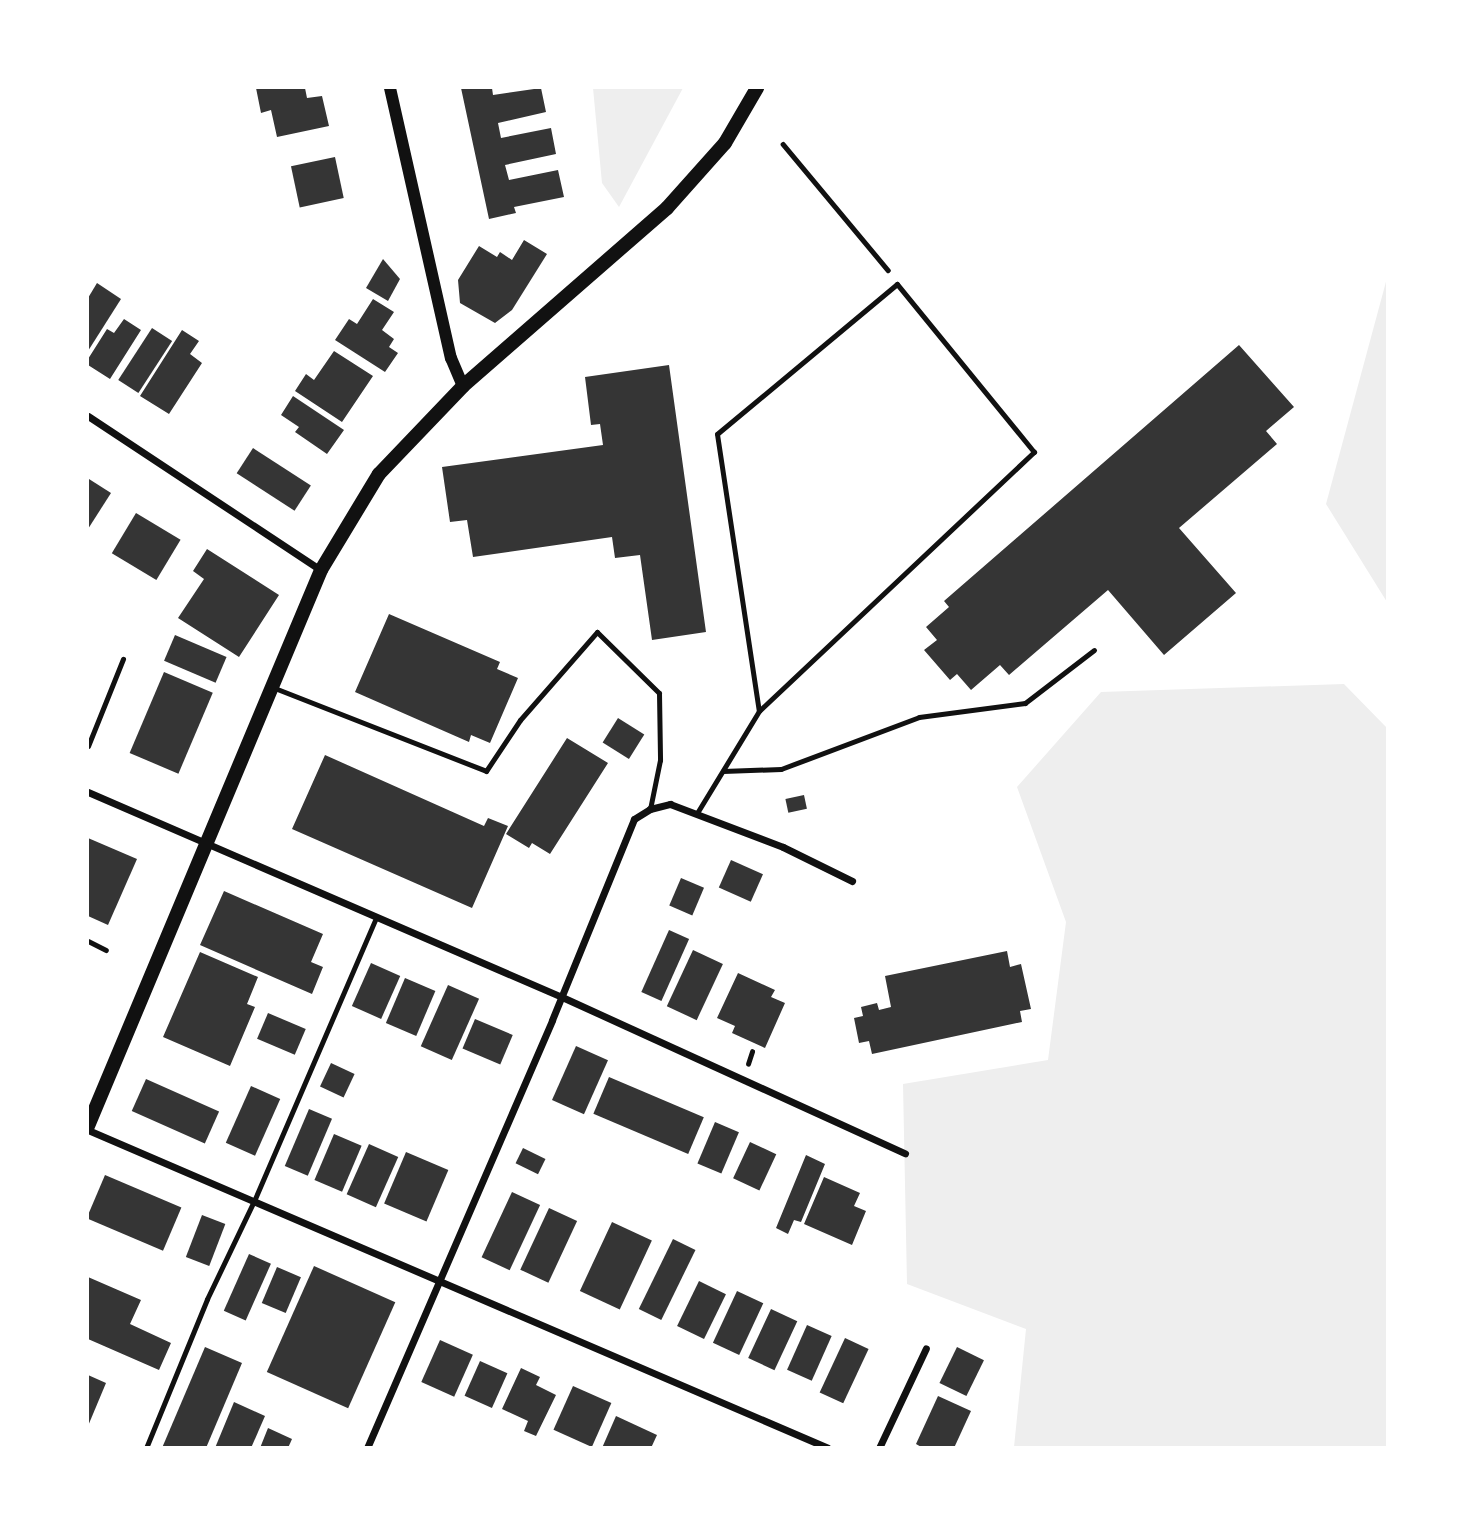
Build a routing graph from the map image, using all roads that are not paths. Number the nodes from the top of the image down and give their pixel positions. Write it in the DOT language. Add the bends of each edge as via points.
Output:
graph roads {
  1 [pos="390,88"];
  2 [pos="757,88"];
  3 [pos="463,386"];
  4 [pos="88,416"];
  5 [pos="321,570"];
  6 [pos="1094,650"];
  7 [pos="123,659"];
  8 [pos="272,687"];
  9 [pos="759,711"];
  10 [pos="88,746"];
  11 [pos="723,771"];
  12 [pos="88,792"];
  13 [pos="650,809"];
  14 [pos="697,813"];
  15 [pos="207,844"];
  16 [pos="852,881"];
  17 [pos="376,918"];
  18 [pos="88,941"];
  19 [pos="106,950"];
  20 [pos="562,997"];
  21 [pos="88,1128"];
  22 [pos="905,1153"];
  23 [pos="254,1201"];
  24 [pos="440,1283"];
  25 [pos="926,1349"];
  26 [pos="146,1447"];
  27 [pos="368,1447"];
  28 [pos="828,1447"];
  29 [pos="879,1447"];
  1 -- 3 [label="street" via="450,358"];
  2 -- 3 [label="main road" via="725,143 667,208"];
  3 -- 5 [label="main road" via="379,474"];
  4 -- 5 [label="street"];
  5 -- 8 [label="main road"];
  6 -- 11 [label="lane" via="1026,703 919,717 781,769"];
  7 -- 10 [label="lane"];
  8 -- 13 [label="lane" via="486,771 520,720 597,632 659,693 660,760"];
  8 -- 15 [label="main road"];
  9 -- 9 [label="lane" via="1034,452 897,284 717,434"];
  9 -- 11 [label="lane"];
  11 -- 14 [label="lane"];
  12 -- 15 [label="street"];
  13 -- 14 [label="street" via="670,804"];
  13 -- 20 [label="street" via="634,819"];
  14 -- 16 [label="street"];
  15 -- 17 [label="street"];
  15 -- 21 [label="main road"];
  17 -- 20 [label="street"];
  17 -- 23 [label="lane"];
  18 -- 19 [label="lane"];
  20 -- 22 [label="street"];
  20 -- 24 [label="street"];
  21 -- 23 [label="street"];
  23 -- 24 [label="street"];
  23 -- 26 [label="lane" via="207,1299"];
  24 -- 27 [label="street"];
  24 -- 28 [label="street"];
  25 -- 29 [label="street"];
}
